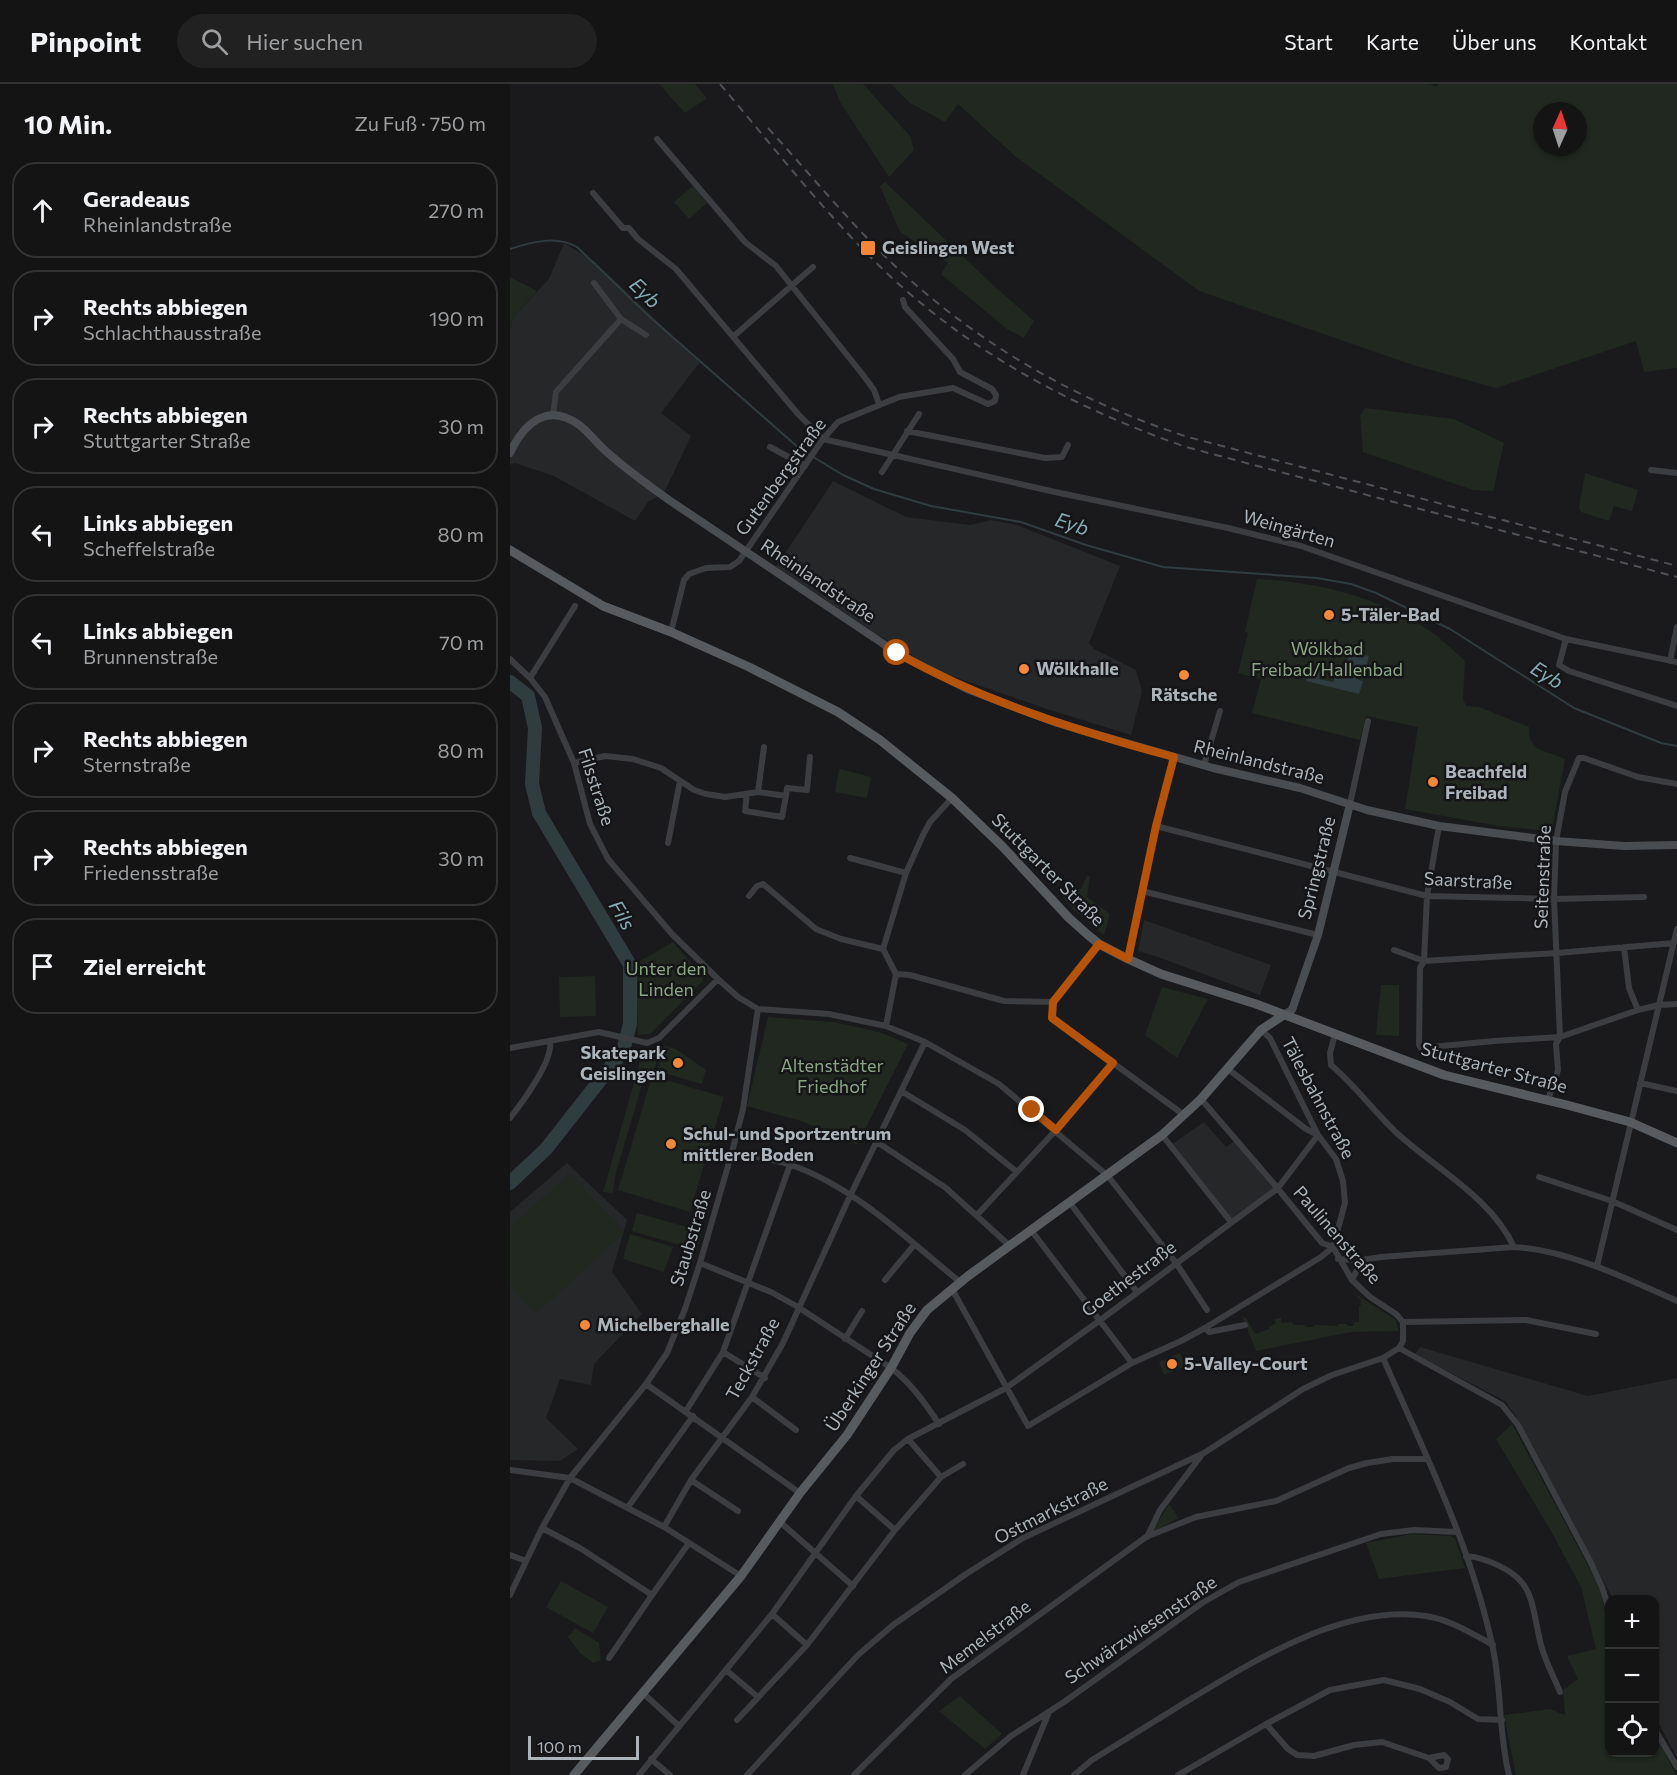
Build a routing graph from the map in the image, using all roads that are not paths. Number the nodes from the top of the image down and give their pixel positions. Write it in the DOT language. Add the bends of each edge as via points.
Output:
graph roads {
  1 [pos="657,139"];
  2 [pos="593,193"];
  3 [pos="813,267"];
  4 [pos="594,283"];
  5 [pos="792,286"];
  6 [pos="903,300"];
  7 [pos="621,319"];
  8 [pos="646,335"];
  9 [pos="734,336"];
  10 [pos="879,404"];
  11 [pos="919,414"];
  12 [pos="553,415"];
  13 [pos="907,431"];
  14 [pos="821,442"];
  15 [pos="1068,445"];
  16 [pos="770,447"];
  17 [pos="510,453"];
  18 [pos="892,454"];
  19 [pos="806,464"];
  20 [pos="1651,470"];
  21 [pos="882,472"];
  22 [pos="1677,473"];
  23 [pos="510,550"];
  24 [pos="745,552"];
  25 [pos="575,606"];
  26 [pos="1677,627"];
  27 [pos="671,633"];
  28 [pos="1566,639"];
  29 [pos="510,659"];
  30 [pos="1673,661"];
  31 [pos="530,678"];
  32 [pos="1677,706"];
  33 [pos="1220,711"];
  34 [pos="1368,721"];
  35 [pos="764,747"];
  36 [pos="810,757"];
  37 [pos="1174,757"];
  38 [pos="574,763"];
  39 [pos="1204,765"];
  40 [pos="680,781"];
  41 [pos="1677,784"];
  42 [pos="758,792"];
  43 [pos="747,794"];
  44 [pos="786,796"];
  45 [pos="952,798"];
  46 [pos="1350,804"];
  47 [pos="1156,826"];
  48 [pos="1439,826"];
  49 [pos="1556,841"];
  50 [pos="668,843"];
  51 [pos="1677,845"];
  52 [pos="849,858"];
  53 [pos="1335,872"];
  54 [pos="906,873"];
  55 [pos="1142,891"];
  56 [pos="749,896"];
  57 [pos="1427,896"];
  58 [pos="1644,897"];
  59 [pos="1554,899"];
  60 [pos="1677,929"];
  61 [pos="1318,935"];
  62 [pos="1674,943"];
  63 [pos="1099,944"];
  64 [pos="1624,947"];
  65 [pos="882,949"];
  66 [pos="1394,950"];
  67 [pos="1557,953"];
  68 [pos="1128,959"];
  69 [pos="1424,961"];
  70 [pos="896,974"];
  71 [pos="718,979"];
  72 [pos="1053,1002"];
  73 [pos="1677,1004"];
  74 [pos="1659,1005"];
  75 [pos="758,1009"];
  76 [pos="1638,1010"];
  77 [pos="1282,1016"];
  78 [pos="886,1026"];
  79 [pos="1261,1030"];
  80 [pos="1335,1034"];
  81 [pos="1560,1037"];
  82 [pos="550,1042"];
  83 [pos="925,1042"];
  84 [pos="510,1048"];
  85 [pos="1113,1063"];
  86 [pos="1228,1068"];
  87 [pos="1640,1083"];
  88 [pos="901,1091"];
  89 [pos="1677,1091"];
  90 [pos="1201,1099"];
  91 [pos="1548,1100"];
  92 [pos="1184,1115"];
  93 [pos="510,1118"];
  94 [pos="1630,1122"];
  95 [pos="1056,1130"];
  96 [pos="1162,1135"];
  97 [pos="1318,1135"];
  98 [pos="877,1142"];
  99 [pos="1677,1143"];
  100 [pos="732,1152"];
  101 [pos="790,1165"];
  102 [pos="1017,1172"];
  103 [pos="1108,1176"];
  104 [pos="1539,1177"];
  105 [pos="1278,1188"];
  106 [pos="850,1196"];
  107 [pos="1612,1202"];
  108 [pos="1070,1203"];
  109 [pos="977,1215"];
  110 [pos="1231,1222"];
  111 [pos="1031,1230"];
  112 [pos="1677,1230"];
  113 [pos="914,1245"];
  114 [pos="1010,1245"];
  115 [pos="1333,1247"];
  116 [pos="1514,1247"];
  117 [pos="1338,1259"];
  118 [pos="1362,1260"];
  119 [pos="700,1263"];
  120 [pos="1176,1263"];
  121 [pos="1597,1266"];
  122 [pos="1343,1267"];
  123 [pos="885,1280"];
  124 [pos="1352,1280"];
  125 [pos="960,1282"];
  126 [pos="749,1283"];
  127 [pos="952,1289"];
  128 [pos="1137,1292"];
  129 [pos="1677,1301"];
  130 [pos="798,1307"];
  131 [pos="1207,1310"];
  132 [pos="862,1311"];
  133 [pos="1099,1321"];
  134 [pos="1402,1322"];
  135 [pos="1245,1325"];
  136 [pos="1205,1328"];
  137 [pos="1596,1334"];
  138 [pos="845,1339"];
  139 [pos="1400,1348"];
  140 [pos="723,1352"];
  141 [pos="1383,1358"];
  142 [pos="1132,1363"];
  143 [pos="891,1368"];
  144 [pos="765,1378"];
  145 [pos="646,1383"];
  146 [pos="1006,1388"];
  147 [pos="752,1397"];
  148 [pos="686,1412"];
  149 [pos="693,1416"];
  150 [pos="939,1424"];
  151 [pos="796,1430"];
  152 [pos="722,1438"];
  153 [pos="908,1439"];
  154 [pos="1204,1453"];
  155 [pos="1426,1459"];
  156 [pos="963,1464"];
  157 [pos="510,1470"];
  158 [pos="941,1477"];
  159 [pos="570,1478"];
  160 [pos="692,1480"];
  161 [pos="800,1493"];
  162 [pos="856,1496"];
  163 [pos="628,1507"];
  164 [pos="738,1512"];
  165 [pos="780,1522"];
  166 [pos="664,1527"];
  167 [pos="542,1528"];
  168 [pos="895,1530"];
  169 [pos="1457,1532"];
  170 [pos="1146,1537"];
  171 [pos="689,1543"];
  172 [pos="816,1552"];
  173 [pos="510,1555"];
  174 [pos="1466,1557"];
  175 [pos="526,1561"];
  176 [pos="741,1576"];
  177 [pos="853,1586"];
  178 [pos="510,1595"];
  179 [pos="652,1596"];
  180 [pos="1605,1596"];
  181 [pos="772,1614"];
  182 [pos="807,1645"];
  183 [pos="1493,1645"];
  184 [pos="609,1658"];
  185 [pos="726,1670"];
  186 [pos="1560,1692"];
  187 [pos="643,1693"];
  188 [pos="758,1697"];
  189 [pos="1049,1710"];
  190 [pos="737,1720"];
  191 [pos="1502,1720"];
  192 [pos="1266,1724"];
  193 [pos="679,1725"];
  194 [pos="1659,1736"];
  195 [pos="1429,1758"];
  196 [pos="651,1760"];
  197 [pos="1677,1767"];
  198 [pos="574,1775"];
  199 [pos="639,1775"];
  200 [pos="670,1775"];
  201 [pos="747,1775"];
  202 [pos="854,1775"];
  203 [pos="965,1775"];
  204 [pos="1023,1775"];
  205 [pos="1074,1775"];
  206 [pos="1179,1775"];
  207 [pos="1509,1775"];
  1 -- 5 [label="street" via="746,242 776,266"];
  2 -- 9 [label="street" via="623,228 629,228 676,269"];
  3 -- 5 [label="street"];
  4 -- 7 [label="street"];
  5 -- 9 [label="street"];
  5 -- 10 [label="street" via="863,375"];
  6 -- 10 [label="street, Gutenbergstraße" via="960,372 992,389 995,401 988,405 952,388"];
  7 -- 8 [label="street"];
  7 -- 12 [label="street" via="556,392"];
  9 -- 14 [label="street"];
  10 -- 14 [label="street, Gutenbergstraße" via="838,422"];
  11 -- 13 [label="street"];
  12 -- 17 [label="main road" via="528,426"];
  12 -- 24 [label="main road, Rheinlandstraße" via="578,424 639,478"];
  13 -- 15 [label="street" via="1045,458 1062,457"];
  13 -- 18 [label="street"];
  14 -- 18 [label="street, Weingärten"];
  14 -- 19 [label="street, Gutenbergstraße"];
  16 -- 19 [label="street"];
  18 -- 21 [label="street"];
  18 -- 28 [label="street, Weingärten" via="1301,546"];
  19 -- 24 [label="street, Gutenbergstraße"];
  20 -- 22 [label="street"];
  23 -- 27 [label="main road, Stuttgarter Straße" via="603,606"];
  24 -- 27 [label="street, Gutenbergstraße" via="730,567 706,568 689,574 684,580"];
  24 -- 37 [label="main road, Rheinlandstraße" via="897,653 942,678 1057,723"];
  25 -- 31 [label="street"];
  26 -- 30 [label="street, Weingärten"];
  27 -- 45 [label="main road, Stuttgarter Straße" via="731,658 838,712 908,761"];
  28 -- 30 [label="street, Weingärten"];
  28 -- 32 [label="street" via="1559,665"];
  29 -- 31 [label="street, Filsstraße"];
  31 -- 38 [label="street, Filsstraße" via="545,697"];
  33 -- 39 [label="street"];
  34 -- 46 [label="street, Springstraße"];
  35 -- 42 [label="street"];
  36 -- 44 [label="street" via="807,790 787,788"];
  37 -- 39 [label="main road, Rheinlandstraße"];
  37 -- 47 [label="street"];
  38 -- 40 [label="street" via="605,756 633,759 661,768"];
  38 -- 71 [label="street, Filsstraße" via="590,824 608,859 672,934"];
  39 -- 46 [label="main road, Rheinlandstraße"];
  40 -- 43 [label="street" via="706,794"];
  40 -- 50 [label="street"];
  41 -- 49 [label="street, Seitenstraße" via="1638,777 1579,758 1565,792"];
  42 -- 43 [label="street"];
  42 -- 44 [label="street"];
  43 -- 44 [label="street" via="745,811 782,817"];
  45 -- 54 [label="street" via="930,822"];
  45 -- 63 [label="main road, Stuttgarter Straße"];
  46 -- 48 [label="main road, Rheinlandstraße"];
  46 -- 53 [label="main road, Springstraße"];
  47 -- 53 [label="street, Saarstraße"];
  47 -- 55 [label="street"];
  48 -- 49 [label="main road, Rheinlandstraße"];
  48 -- 57 [label="street"];
  49 -- 51 [label="main road, Rheinlandstraße"];
  49 -- 59 [label="street, Seitenstraße"];
  52 -- 54 [label="street"];
  53 -- 57 [label="street, Saarstraße"];
  53 -- 61 [label="main road, Springstraße"];
  54 -- 65 [label="street"];
  55 -- 61 [label="street"];
  55 -- 68 [label="street"];
  56 -- 65 [label="street" via="763,884 816,929"];
  57 -- 59 [label="street, Saarstraße"];
  57 -- 69 [label="street"];
  58 -- 59 [label="street, Saarstraße"];
  59 -- 67 [label="street, Seitenstraße"];
  60 -- 62 [label="street"];
  61 -- 77 [label="main road, Springstraße" via="1292,1010"];
  62 -- 64 [label="street"];
  62 -- 74 [label="street"];
  63 -- 68 [label="main road, Stuttgarter Straße"];
  63 -- 72 [label="street"];
  64 -- 67 [label="street"];
  64 -- 76 [label="street" via="1629,988"];
  65 -- 70 [label="street"];
  66 -- 69 [label="street"];
  67 -- 69 [label="street"];
  67 -- 81 [label="street, Seitenstraße"];
  68 -- 77 [label="main road, Stuttgarter Straße"];
  69 -- 81 [label="street" via="1420,968 1421,1048"];
  70 -- 72 [label="street" via="1004,1001"];
  70 -- 78 [label="street"];
  71 -- 75 [label="street, Filsstraße"];
  71 -- 82 [label="street" via="659,1038 647,1043 599,1032"];
  72 -- 85 [label="street" via="1052,1018"];
  73 -- 74 [label="street"];
  74 -- 76 [label="street"];
  74 -- 87 [label="street"];
  75 -- 78 [label="street" via="829,1014"];
  75 -- 100 [label="street, Staubstraße" via="743,1109"];
  76 -- 81 [label="street"];
  77 -- 79 [label="main road, Überkinger Straße"];
  77 -- 80 [label="main road, Stuttgarter Straße"];
  78 -- 83 [label="street"];
  79 -- 86 [label="main road, Überkinger Straße"];
  79 -- 97 [label="street, Tälesbahnstraße" via="1270,1038"];
  80 -- 91 [label="main road, Stuttgarter Straße" via="1444,1075"];
  80 -- 116 [label="street" via="1331,1065 1425,1159 1453,1178 1488,1211 1508,1233"];
  81 -- 91 [label="street, Seitenstraße" via="1556,1044 1557,1070"];
  82 -- 84 [label="street"];
  82 -- 93 [label="street" via="550,1052 540,1073"];
  83 -- 88 [label="street, Teckstraße"];
  83 -- 95 [label="street" via="999,1084"];
  85 -- 92 [label="street"];
  85 -- 95 [label="street"];
  86 -- 90 [label="main road, Überkinger Straße"];
  86 -- 97 [label="street"];
  87 -- 89 [label="street"];
  87 -- 94 [label="street"];
  88 -- 98 [label="street, Teckstraße"];
  88 -- 102 [label="street" via="965,1130"];
  90 -- 92 [label="main road, Überkinger Straße"];
  90 -- 105 [label="street, Paulinenstraße"];
  91 -- 94 [label="main road, Stuttgarter Straße"];
  92 -- 96 [label="main road, Überkinger Straße"];
  94 -- 99 [label="main road, Stuttgarter Straße"];
  94 -- 107 [label="street"];
  95 -- 102 [label="street"];
  95 -- 103 [label="street"];
  96 -- 103 [label="main road, Überkinger Straße"];
  96 -- 110 [label="street"];
  97 -- 105 [label="street, Goethestraße"];
  97 -- 115 [label="street, Tälesbahnstraße" via="1336,1159 1343,1182 1345,1203"];
  98 -- 106 [label="street, Teckstraße"];
  98 -- 109 [label="street" via="946,1188"];
  100 -- 101 [label="street"];
  100 -- 119 [label="street, Staubstraße"];
  101 -- 106 [label="street"];
  101 -- 126 [label="street"];
  102 -- 109 [label="street"];
  103 -- 108 [label="main road, Überkinger Straße"];
  103 -- 120 [label="street"];
  104 -- 107 [label="street"];
  105 -- 110 [label="street, Goethestraße"];
  105 -- 115 [label="street, Paulinenstraße" via="1322,1243"];
  106 -- 113 [label="street"];
  106 -- 130 [label="street, Teckstraße"];
  107 -- 112 [label="street"];
  107 -- 121 [label="street"];
  108 -- 111 [label="main road, Überkinger Straße"];
  108 -- 128 [label="street"];
  109 -- 114 [label="street"];
  110 -- 120 [label="street, Goethestraße"];
  111 -- 114 [label="main road, Überkinger Straße"];
  111 -- 133 [label="street"];
  113 -- 123 [label="street"];
  113 -- 125 [label="street"];
  114 -- 125 [label="main road, Überkinger Straße"];
  115 -- 117 [label="street, Paulinenstraße"];
  115 -- 136 [label="street"];
  116 -- 118 [label="street"];
  116 -- 121 [label="street"];
  117 -- 118 [label="street"];
  117 -- 122 [label="street, Paulinenstraße"];
  118 -- 122 [label="street"];
  118 -- 124 [label="street"];
  119 -- 126 [label="street"];
  119 -- 145 [label="street, Staubstraße" via="667,1353"];
  120 -- 128 [label="street, Goethestraße"];
  120 -- 131 [label="street"];
  121 -- 129 [label="street"];
  122 -- 124 [label="street, Paulinenstraße"];
  124 -- 134 [label="street, Paulinenstraße"];
  125 -- 127 [label="main road, Überkinger Straße"];
  126 -- 130 [label="street"];
  126 -- 140 [label="street"];
  127 -- 143 [label="main road, Überkinger Straße" via="927,1310"];
  127 -- 146 [label="street"];
  128 -- 133 [label="street, Goethestraße"];
  130 -- 138 [label="street"];
  130 -- 144 [label="street, Teckstraße"];
  132 -- 138 [label="street"];
  133 -- 142 [label="street"];
  133 -- 146 [label="street, Goethestraße"];
  134 -- 137 [label="street" via="1526,1320"];
  134 -- 139 [label="street"];
  135 -- 136 [label="street" via="1209,1332"];
  136 -- 142 [label="street"];
  138 -- 143 [label="street"];
  139 -- 141 [label="street"];
  139 -- 180 [label="street" via="1502,1406 1518,1425"];
  140 -- 144 [label="street"];
  140 -- 148 [label="street"];
  141 -- 154 [label="street, Ostmarkstraße" via="1304,1389"];
  141 -- 155 [label="street"];
  142 -- 146 [label="street" via="1028,1426"];
  143 -- 150 [label="street" via="920,1396"];
  143 -- 161 [label="main road, Überkinger Straße" via="848,1435"];
  144 -- 147 [label="street, Teckstraße"];
  145 -- 148 [label="street"];
  145 -- 159 [label="street, Staubstraße"];
  146 -- 150 [label="street, Goethestraße"];
  147 -- 151 [label="street"];
  147 -- 152 [label="street, Teckstraße"];
  148 -- 149 [label="street"];
  149 -- 152 [label="street"];
  149 -- 163 [label="street"];
  150 -- 153 [label="street, Goethestraße"];
  152 -- 160 [label="street, Teckstraße"];
  152 -- 161 [label="street"];
  153 -- 158 [label="street"];
  153 -- 162 [label="street, Goethestraße"];
  154 -- 170 [label="street, Memelstraße" via="1160,1510"];
  154 -- 201 [label="street, Ostmarkstraße" via="1023,1538 893,1625 858,1655"];
  155 -- 169 [label="street"];
  155 -- 170 [label="street, Memelstraße" via="1393,1459 1349,1468 1275,1501 1196,1517"];
  156 -- 158 [label="street"];
  157 -- 159 [label="street"];
  158 -- 168 [label="street"];
  159 -- 163 [label="street"];
  159 -- 167 [label="street, Staubstraße"];
  160 -- 164 [label="street"];
  160 -- 166 [label="street, Teckstraße"];
  161 -- 165 [label="main road, Überkinger Straße"];
  162 -- 168 [label="street"];
  162 -- 172 [label="street, Goethestraße"];
  163 -- 166 [label="street"];
  165 -- 172 [label="street"];
  165 -- 176 [label="main road, Überkinger Straße"];
  166 -- 171 [label="street"];
  167 -- 175 [label="street, Staubstraße"];
  167 -- 179 [label="street"];
  168 -- 177 [label="street"];
  169 -- 174 [label="street"];
  169 -- 189 [label="street, Schwärzwiesenstraße" via="1414,1530 1381,1534 1239,1582 1202,1603"];
  170 -- 202 [label="street, Memelstraße" via="951,1680"];
  171 -- 176 [label="street"];
  171 -- 179 [label="street"];
  172 -- 177 [label="street"];
  172 -- 181 [label="street, Goethestraße"];
  173 -- 175 [label="street"];
  174 -- 183 [label="street"];
  174 -- 186 [label="street" via="1475,1556 1507,1568 1526,1586 1542,1647"];
  175 -- 178 [label="street, Staubstraße"];
  176 -- 187 [label="main road, Überkinger Straße"];
  177 -- 182 [label="street"];
  179 -- 184 [label="street"];
  181 -- 182 [label="street"];
  181 -- 185 [label="street, Goethestraße"];
  182 -- 188 [label="street"];
  183 -- 191 [label="street"];
  183 -- 205 [label="street" via="1455,1624 1396,1614 1313,1633 1240,1669"];
  185 -- 188 [label="street"];
  185 -- 193 [label="street, Goethestraße"];
  187 -- 193 [label="street"];
  187 -- 198 [label="main road, Überkinger Straße"];
  188 -- 190 [label="street"];
  189 -- 203 [label="street, Schwärzwiesenstraße"];
  189 -- 204 [label="street"];
  191 -- 192 [label="street" via="1479,1719 1420,1689 1384,1680 1330,1690"];
  191 -- 207 [label="street"];
  192 -- 195 [label="street" via="1287,1749 1298,1755 1314,1756 1382,1742"];
  192 -- 206 [label="street"];
  193 -- 196 [label="street, Goethestraße"];
  194 -- 197 [label="street"];
  196 -- 199 [label="street, Goethestraße"];
  196 -- 200 [label="street"];
}
